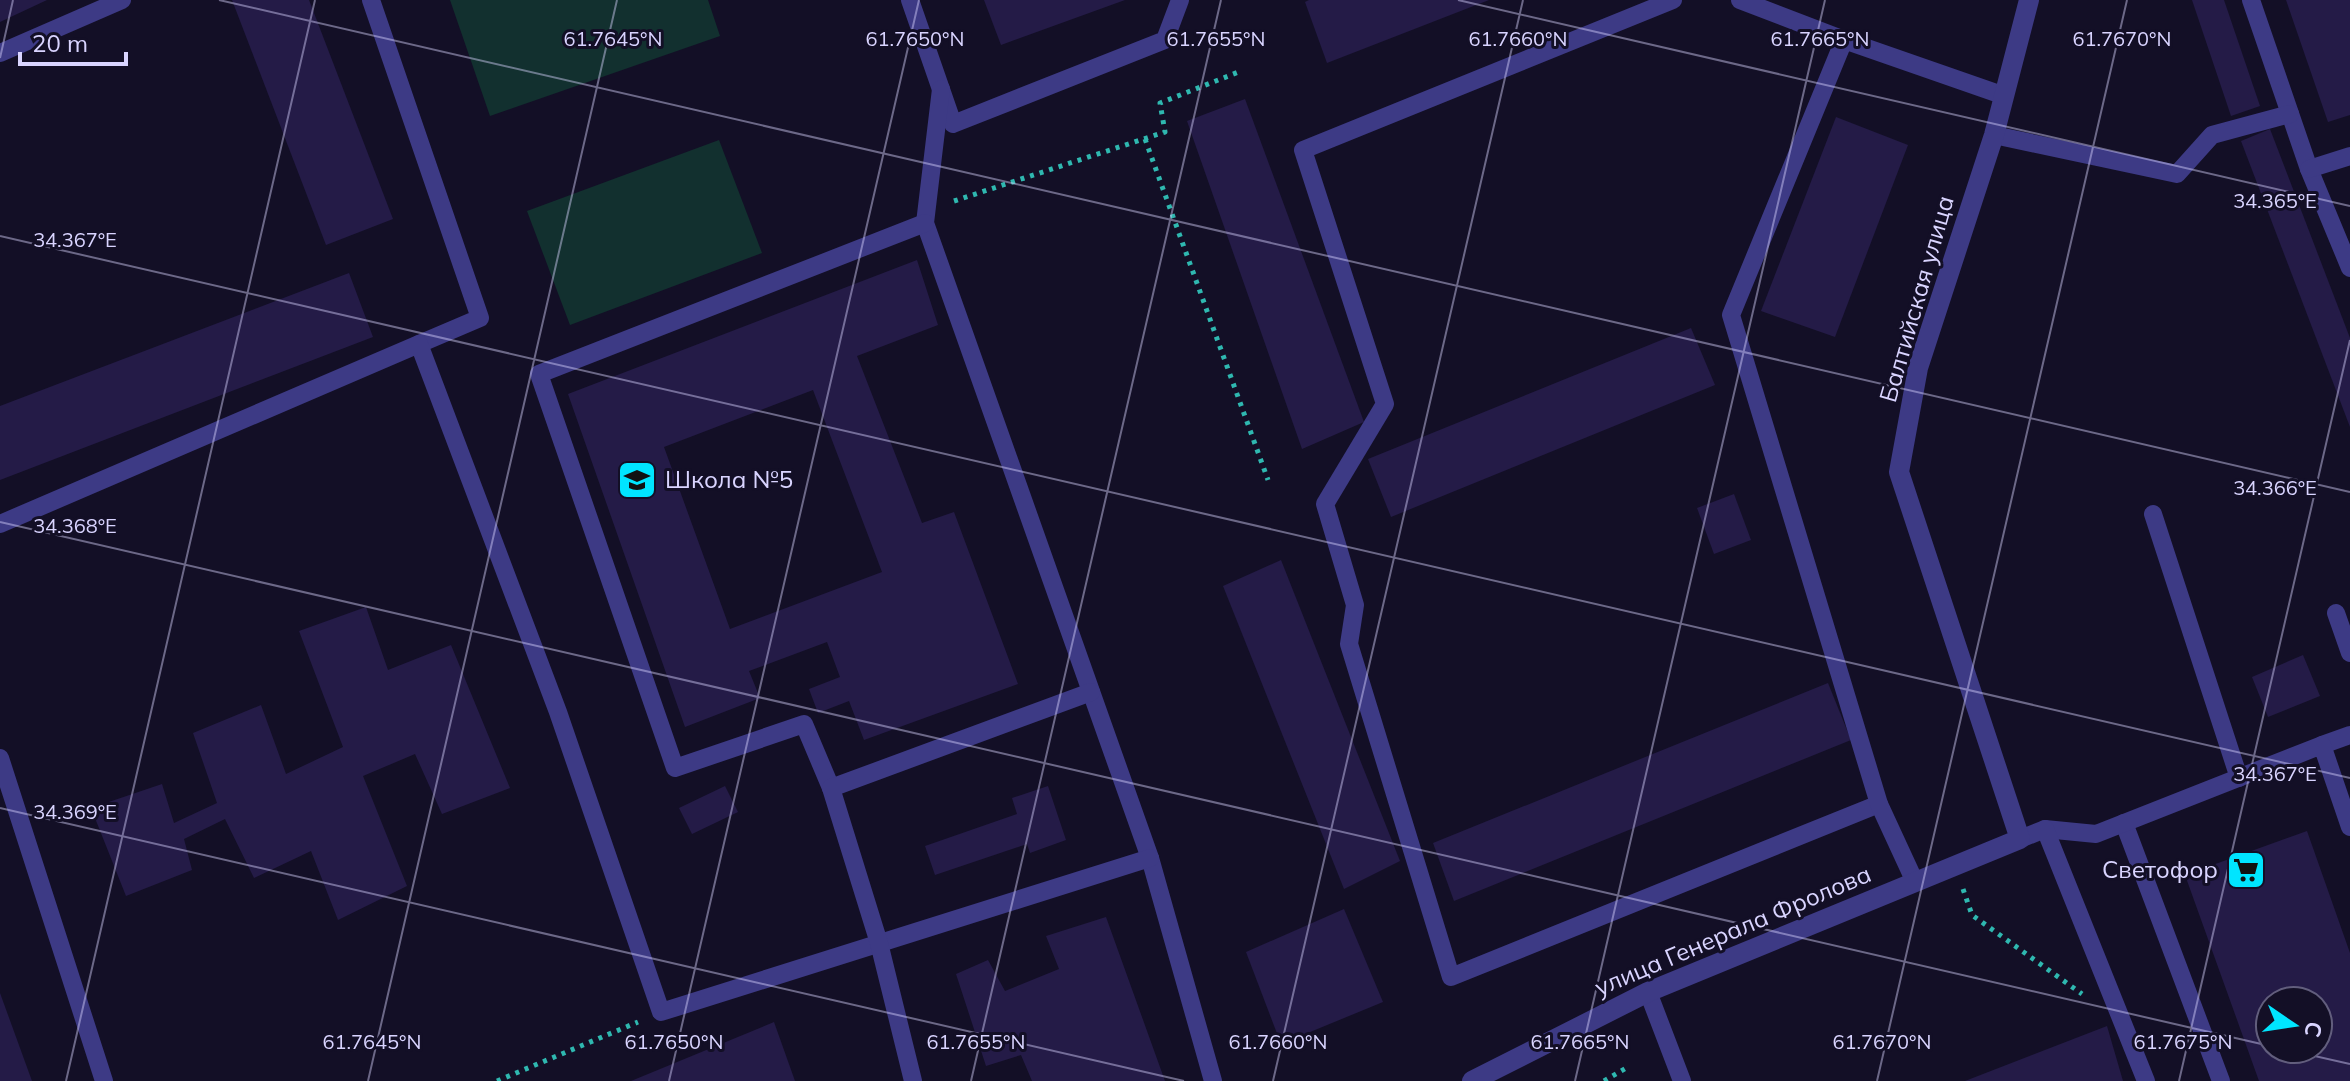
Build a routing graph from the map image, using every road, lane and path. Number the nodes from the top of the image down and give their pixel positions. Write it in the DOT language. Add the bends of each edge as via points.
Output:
graph roads {
  1 [pos="122,0"];
  2 [pos="371,0"];
  3 [pos="910,0"];
  4 [pos="1180,0"];
  5 [pos="1673,0"];
  6 [pos="1740,0"];
  7 [pos="2029,0"];
  8 [pos="2251,0"];
  9 [pos="1844,40"];
  10 [pos="0,53"];
  11 [pos="1241,71"];
  12 [pos="941,89"];
  13 [pos="2002,95"];
  14 [pos="2290,114"];
  15 [pos="1994,135"];
  16 [pos="1145,139"];
  17 [pos="2350,156"];
  18 [pos="2309,169"];
  19 [pos="926,216"];
  20 [pos="2350,268"];
  21 [pos="419,344"];
  22 [pos="1268,480"];
  23 [pos="2153,514"];
  24 [pos="0,524"];
  25 [pos="2336,613"];
  26 [pos="2350,653"];
  27 [pos="1091,692"];
  28 [pos="2350,735"];
  29 [pos="2322,745"];
  30 [pos="0,758"];
  31 [pos="2239,778"];
  32 [pos="831,788"];
  33 [pos="1879,804"];
  34 [pos="2124,823"];
  35 [pos="2350,827"];
  36 [pos="2045,829"];
  37 [pos="2020,839"];
  38 [pos="1150,858"];
  39 [pos="1955,865"];
  40 [pos="1915,882"];
  41 [pos="879,943"];
  42 [pos="1648,992"];
  43 [pos="2087,997"];
  44 [pos="661,1012"];
  45 [pos="1628,1067"];
  46 [pos="104,1081"];
  47 [pos="497,1081"];
  48 [pos="913,1081"];
  49 [pos="1213,1081"];
  50 [pos="1472,1081"];
  51 [pos="1604,1081"];
  52 [pos="1682,1081"];
  53 [pos="2146,1081"];
  54 [pos="2221,1081"];
  1 -- 10 [label="lane"];
  2 -- 21 [label="lane" via="480,318"];
  3 -- 12 [label="lane"];
  4 -- 12 [label="lane" via="1165,40 953,124"];
  5 -- 33 [label="lane" via="1303,150 1385,404 1325,504 1355,605 1349,644 1451,977"];
  6 -- 9 [label="lane"];
  7 -- 13 [label="street, Балтийская улица"];
  8 -- 14 [label="lane"];
  9 -- 13 [label="lane"];
  9 -- 33 [label="lane" via="1731,315"];
  11 -- 16 [label="path" via="1160,103 1165,132"];
  12 -- 19 [label="lane"];
  13 -- 15 [label="street, Балтийская улица"];
  14 -- 15 [label="lane" via="2212,135 2177,174"];
  14 -- 18 [label="lane"];
  15 -- 37 [label="street, Балтийская улица" via="1918,368 1899,472"];
  16 -- 19 [label="path"];
  16 -- 22 [label="path"];
  17 -- 18 [label="lane"];
  18 -- 20 [label="lane"];
  19 -- 27 [label="lane"];
  19 -- 32 [label="lane" via="539,374 675,768 804,724"];
  21 -- 24 [label="lane"];
  21 -- 44 [label="lane" via="558,712"];
  23 -- 31 [label="lane"];
  25 -- 26 [label="lane"];
  27 -- 32 [label="lane"];
  27 -- 38 [label="lane"];
  28 -- 29 [label="lane"];
  29 -- 31 [label="lane"];
  29 -- 35 [label="lane"];
  30 -- 46 [label="lane"];
  31 -- 34 [label="lane"];
  32 -- 41 [label="lane"];
  33 -- 40 [label="lane"];
  34 -- 36 [label="lane" via="2096,834"];
  34 -- 54 [label="lane"];
  36 -- 37 [label="lane"];
  36 -- 53 [label="lane"];
  37 -- 39 [label="street, улица Генерала Фролова"];
  38 -- 41 [label="lane"];
  38 -- 49 [label="lane"];
  39 -- 40 [label="street, улица Генерала Фролова"];
  39 -- 43 [label="path" via="1972,915"];
  40 -- 42 [label="street, улица Генерала Фролова"];
  41 -- 44 [label="lane"];
  41 -- 48 [label="lane"];
  42 -- 50 [label="street, улица Генерала Фролова"];
  42 -- 52 [label="lane"];
  44 -- 47 [label="path"];
  45 -- 51 [label="path"];
}
